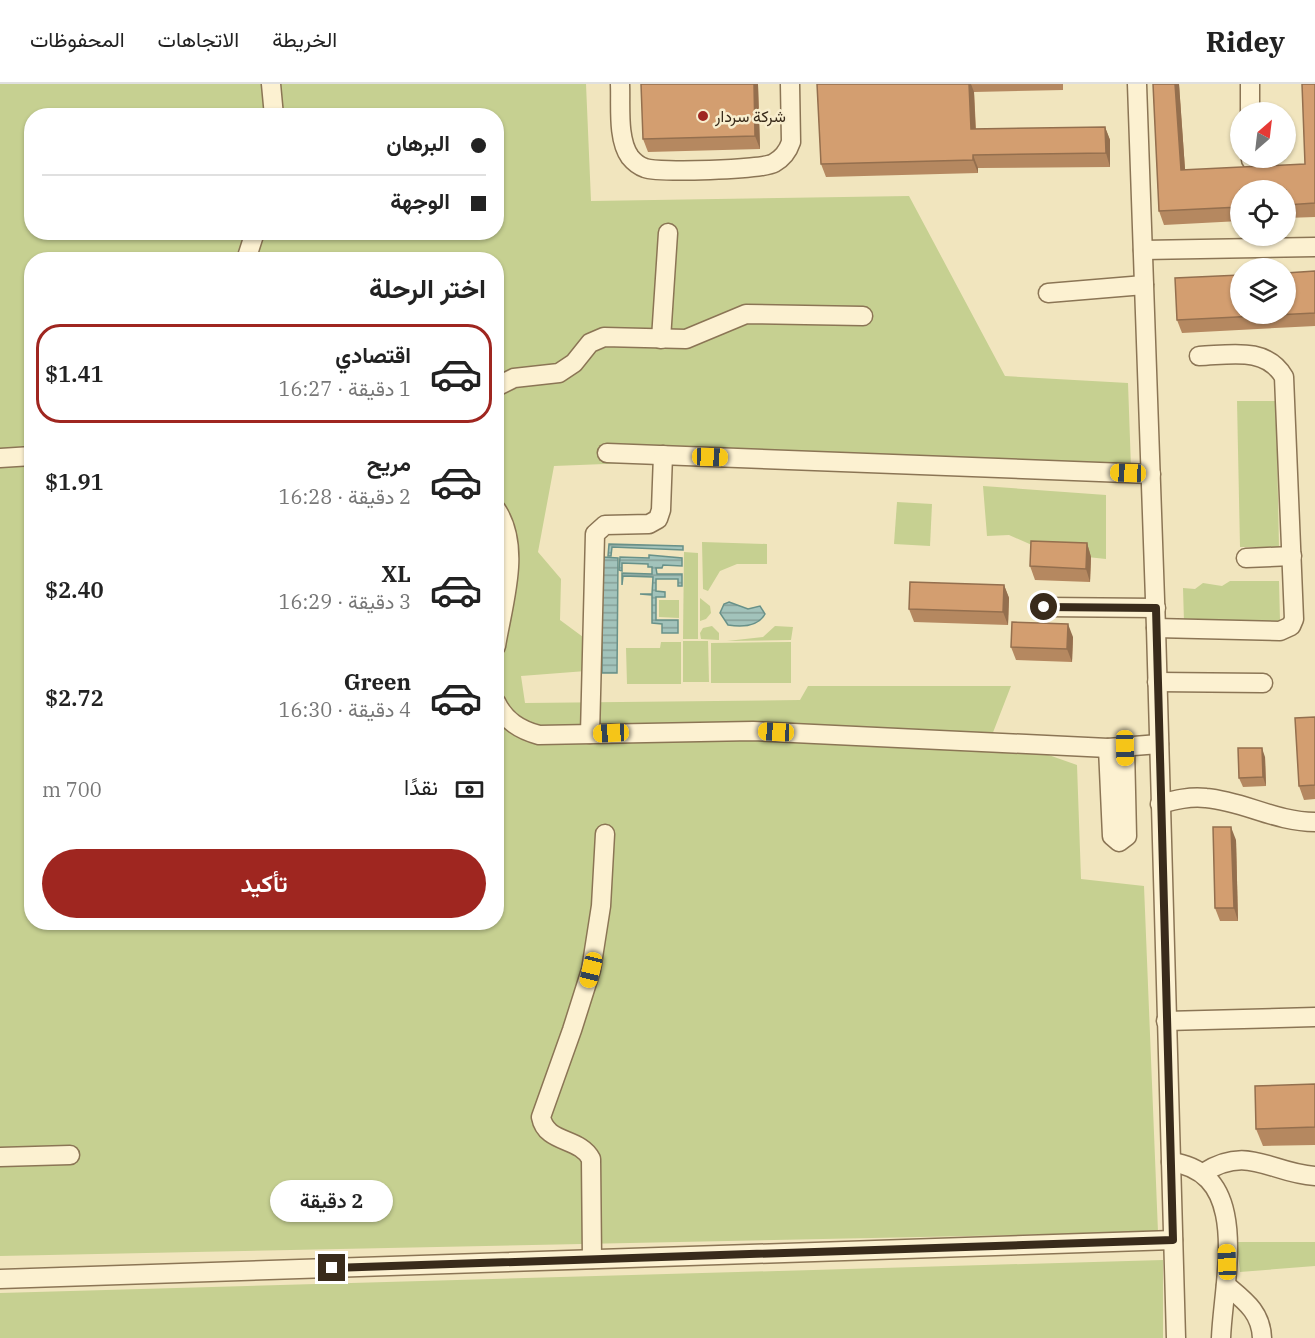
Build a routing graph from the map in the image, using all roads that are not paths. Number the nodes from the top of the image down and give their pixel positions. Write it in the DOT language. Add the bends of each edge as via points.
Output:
graph roads {
  1 [pos="272,84"];
  2 [pos="620,84"];
  3 [pos="790,84"];
  4 [pos="1137,84"];
  5 [pos="1250,84"];
  6 [pos="1250,102"];
  7 [pos="274,108"];
  8 [pos="668,233"];
  9 [pos="1315,247"];
  10 [pos="1143,250"];
  11 [pos="1144,285"];
  12 [pos="1048,292"];
  13 [pos="863,316"];
  14 [pos="661,339"];
  15 [pos="1199,356"];
  16 [pos="504,383"];
  17 [pos="607,453"];
  18 [pos="663,455"];
  19 [pos="24,456"];
  20 [pos="0,458"];
  21 [pos="1151,474"];
  22 [pos="504,524"];
  23 [pos="1292,556"];
  24 [pos="1246,558"];
  25 [pos="504,588"];
  26 [pos="1044,607"];
  27 [pos="1156,608"];
  28 [pos="1156,628"];
  29 [pos="1157,682"];
  30 [pos="1263,683"];
  31 [pos="504,714"];
  32 [pos="590,734"];
  33 [pos="1159,744"];
  34 [pos="1160,804"];
  35 [pos="1315,822"];
  36 [pos="605,834"];
  37 [pos="1315,1017"];
  38 [pos="1166,1021"];
  39 [pos="70,1155"];
  40 [pos="0,1157"];
  41 [pos="1171,1162"];
  42 [pos="1203,1173"];
  43 [pos="1315,1176"];
  44 [pos="1173,1240"];
  45 [pos="592,1259"];
  46 [pos="0,1279"];
  47 [pos="1226,1285"];
  48 [pos="1176,1338"];
  49 [pos="1221,1338"];
  50 [pos="1262,1338"];
  1 -- 7 [label="lane"];
  2 -- 3 [label="lane" via="622,133 628,154 636,163 656,170 759,167 776,162 791,142"];
  4 -- 10 [label="lane"];
  5 -- 6 [label="lane"];
  8 -- 14 [label="lane"];
  9 -- 10 [label="lane"];
  10 -- 11 [label="lane"];
  11 -- 12 [label="lane"];
  11 -- 21 [label="lane"];
  13 -- 14 [label="lane" via="746,314 698,336"];
  14 -- 16 [label="lane" via="604,338 590,344 559,373 514,378"];
  15 -- 23 [label="lane" via="1262,356 1284,377"];
  17 -- 18 [label="lane"];
  18 -- 21 [label="lane"];
  18 -- 32 [label="lane" via="658,519 649,524 605,525 594,538"];
  19 -- 20 [label="lane"];
  21 -- 27 [label="lane"];
  22 -- 25 [label="lane" via="509,551"];
  23 -- 24 [label="lane"];
  23 -- 28 [label="lane" via="1294,619 1288,628"];
  26 -- 27 [label="lane"];
  27 -- 28 [label="lane"];
  28 -- 29 [label="lane"];
  29 -- 30 [label="lane"];
  29 -- 33 [label="lane"];
  31 -- 32 [label="lane" via="528,732 539,735"];
  32 -- 33 [label="lane" via="753,731 1117,748"];
  33 -- 34 [label="lane"];
  34 -- 35 [label="lane" via="1206,798 1279,818"];
  34 -- 38 [label="lane"];
  36 -- 45 [label="lane" via="601,906 591,970 541,1117 545,1129 585,1149 591,1159"];
  37 -- 38 [label="lane"];
  38 -- 41 [label="lane"];
  39 -- 40 [label="lane"];
  41 -- 42 [label="lane"];
  41 -- 44 [label="lane"];
  42 -- 43 [label="lane" via="1229,1161 1250,1159"];
  42 -- 47 [label="lane" via="1223,1200"];
  44 -- 45 [label="lane"];
  44 -- 48 [label="lane"];
  45 -- 46 [label="lane"];
  47 -- 49 [label="lane"];
  47 -- 50 [label="lane" via="1257,1313"];
}
